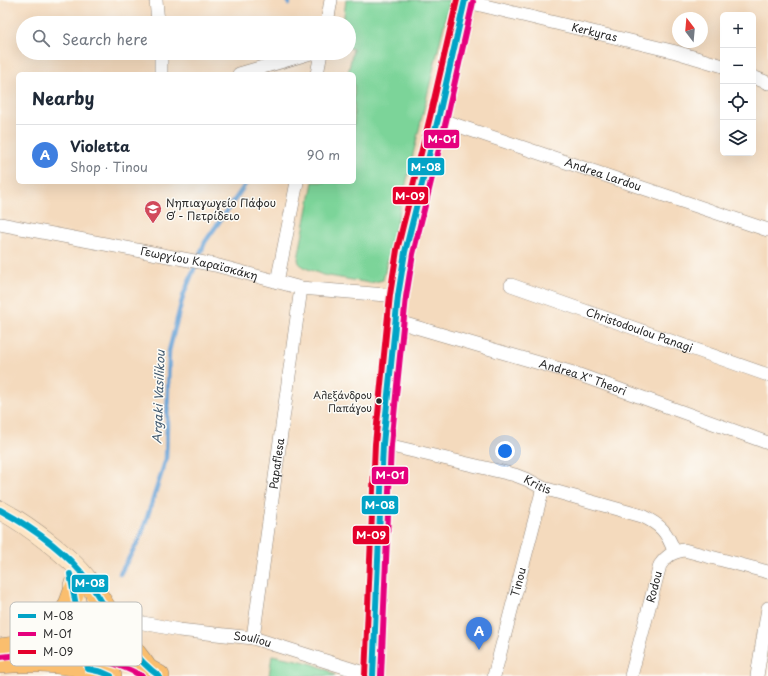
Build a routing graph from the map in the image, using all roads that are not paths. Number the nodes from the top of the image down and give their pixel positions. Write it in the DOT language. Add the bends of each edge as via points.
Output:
graph roads {
  1 [pos="156,0"];
  2 [pos="331,0"];
  3 [pos="464,1"];
  4 [pos="157,16"];
  5 [pos="329,16"];
  6 [pos="161,60"];
  7 [pos="287,60"];
  8 [pos="320,60"];
  9 [pos="720,65"];
  10 [pos="161,72"];
  11 [pos="246,72"];
  12 [pos="317,72"];
  13 [pos="756,78"];
  14 [pos="768,83"];
  15 [pos="438,119"];
  16 [pos="296,184"];
  17 [pos="0,224"];
  18 [pos="768,230"];
  19 [pos="277,282"];
  20 [pos="511,286"];
  21 [pos="301,288"];
  22 [pos="398,296"];
  23 [pos="395,321"];
  24 [pos="768,374"];
  25 [pos="768,443"];
  26 [pos="383,444"];
  27 [pos="543,488"];
  28 [pos="0,510"];
  29 [pos="674,551"];
  30 [pos="768,572"];
  31 [pos="83,589"];
  32 [pos="74,602"];
  33 [pos="85,602"];
  34 [pos="94,602"];
  35 [pos="768,608"];
  36 [pos="142,623"];
  37 [pos="253,638"];
  38 [pos="142,659"];
  39 [pos="10,662"];
  40 [pos="0,663"];
  41 [pos="70,666"];
  42 [pos="137,666"];
  43 [pos="100,672"];
  44 [pos="154,673"];
  45 [pos="373,676"];
  46 [pos="494,676"];
  47 [pos="631,676"];
  48 [pos="757,676"];
  1 -- 4 [label="street"];
  2 -- 5 [label="street"];
  3 -- 9 [label="street, Kerkyras" via="676,52"];
  3 -- 15 [label="street"];
  6 -- 10 [label="street"];
  7 -- 11 [label="street"];
  8 -- 12 [label="street"];
  13 -- 14 [label="street"];
  15 -- 18 [label="street, Andrea Lardou"];
  15 -- 22 [label="street" via="405,252"];
  16 -- 19 [label="street"];
  17 -- 19 [label="street, Γεωργίου Καραϊσκάκη" via="215,265"];
  19 -- 21 [label="street, Γεωργίου Καραϊσκάκη"];
  20 -- 24 [label="street, Christodoulou Panagi"];
  21 -- 22 [label="street, Γεωργίου Καραϊσκάκη"];
  21 -- 37 [label="street, Papaflesa"];
  22 -- 23 [label="street"];
  23 -- 25 [label="street, Andrea X\" Theori" via="577,374"];
  23 -- 26 [label="street"];
  26 -- 27 [label="street, Kritis" via="515,475"];
  26 -- 45 [label="street"];
  27 -- 29 [label="street, Kritis" via="655,522 663,528"];
  27 -- 46 [label="street, Tinou"];
  28 -- 31 [label="street" via="32,530 65,556"];
  29 -- 30 [label="street" via="695,552"];
  29 -- 47 [label="street, Rodou" via="660,564"];
  31 -- 32 [label="main road"];
  31 -- 33 [label="street"];
  31 -- 34 [label="main road"];
  35 -- 48 [label="street"];
  36 -- 37 [label="street, Souliou" via="179,630"];
  37 -- 45 [label="street, Souliou"];
  38 -- 44 [label="main road"];
  39 -- 40 [label="main road"];
  41 -- 43 [label="main road"];
  42 -- 44 [label="main road"];
}
